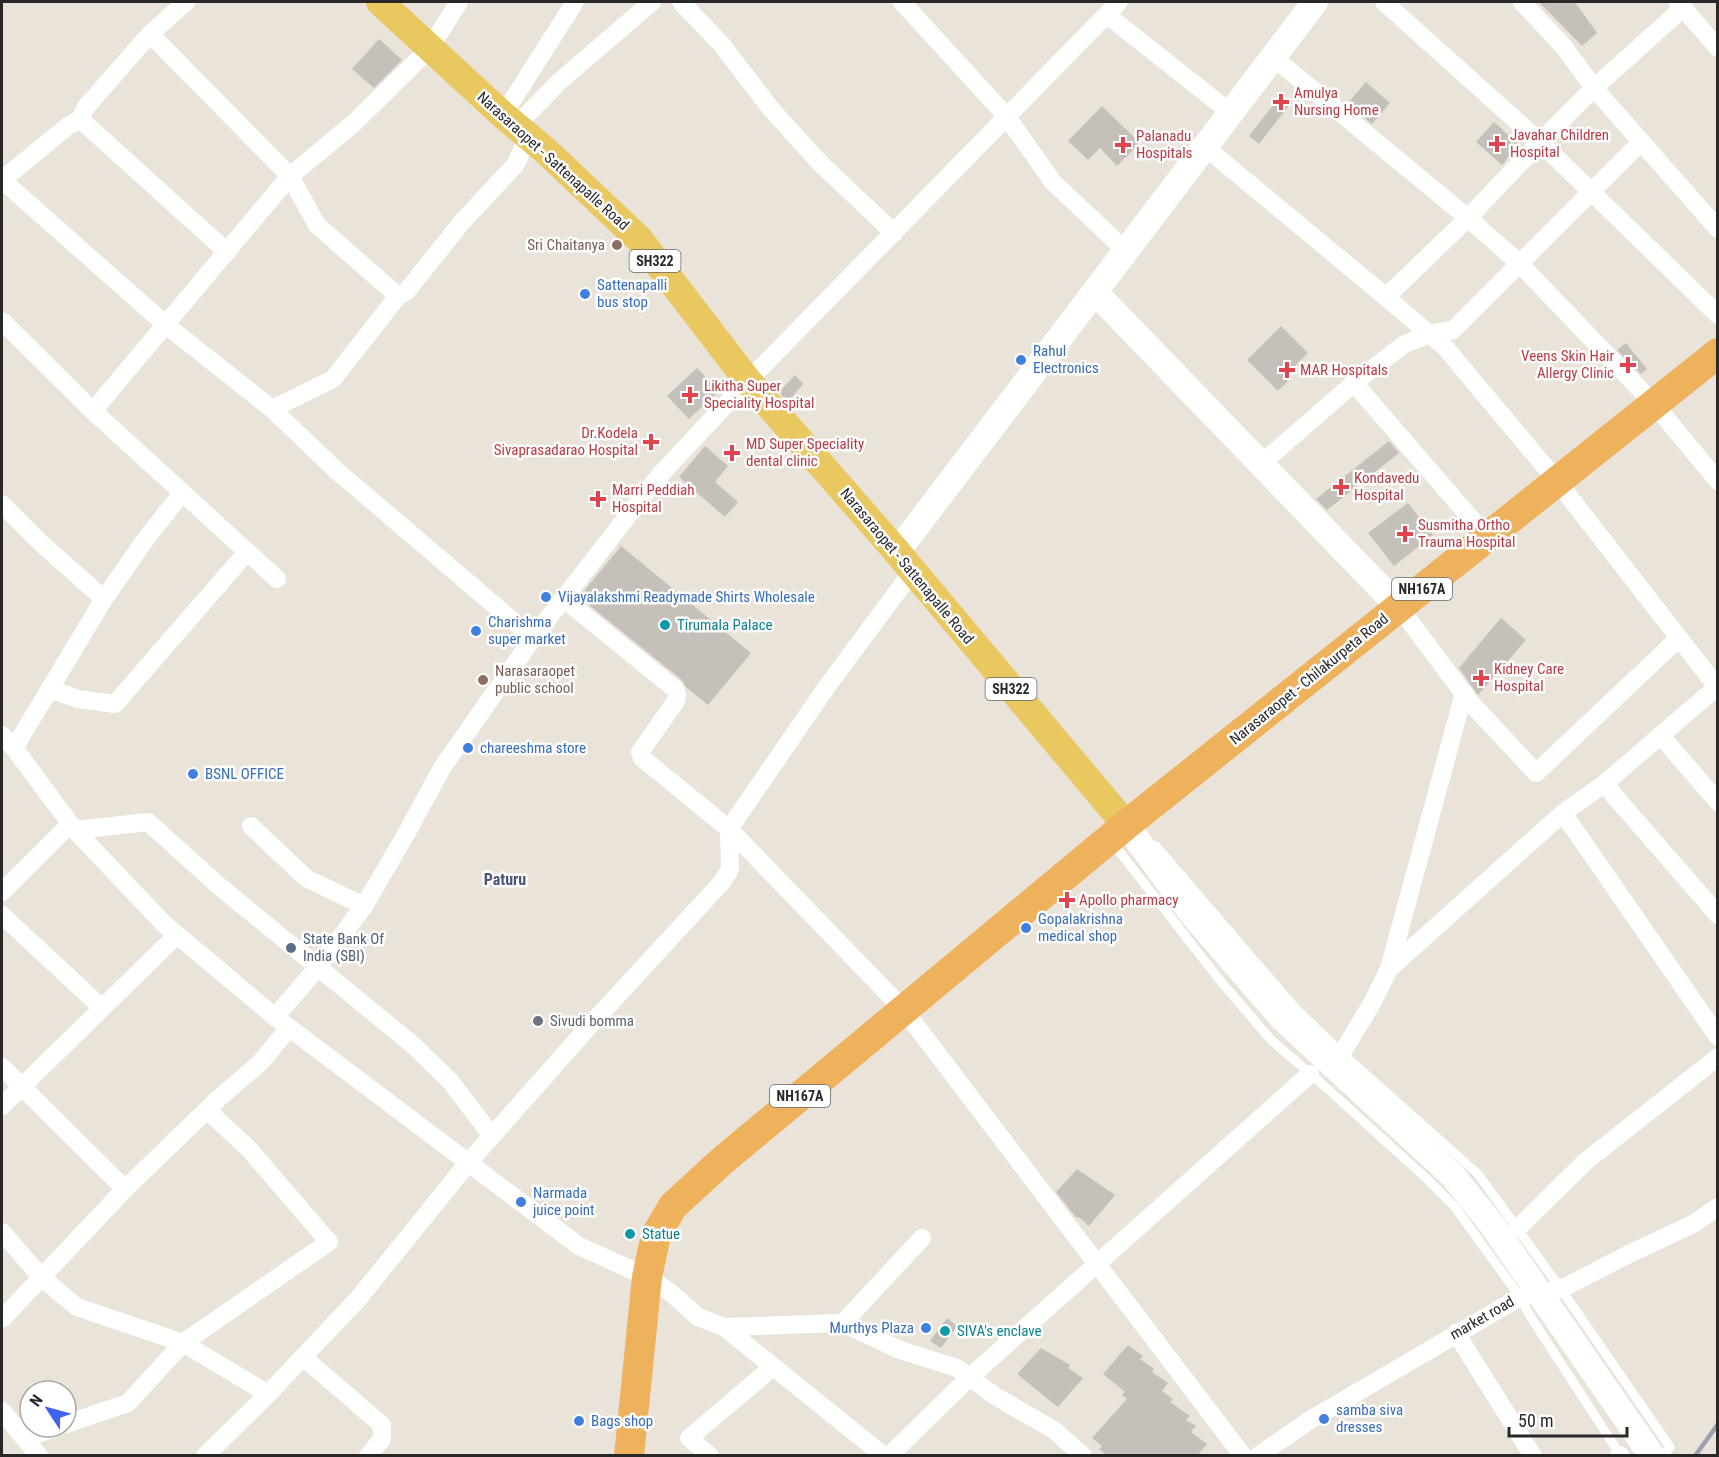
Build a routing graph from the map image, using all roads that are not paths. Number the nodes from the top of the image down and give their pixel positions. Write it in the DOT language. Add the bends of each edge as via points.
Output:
graph roads {
  1 [pos="186,2"];
  2 [pos="380,2"];
  3 [pos="459,2"];
  4 [pos="575,2"];
  5 [pos="652,2"];
  6 [pos="681,2"];
  7 [pos="902,2"];
  8 [pos="1315,2"];
  9 [pos="1384,2"];
  10 [pos="1522,2"];
  11 [pos="1681,4"];
  12 [pos="1113,8"];
  13 [pos="150,34"];
  14 [pos="430,48"];
  15 [pos="1718,48"];
  16 [pos="1273,57"];
  17 [pos="1594,88"];
  18 [pos="1231,113"];
  19 [pos="1007,117"];
  20 [pos="80,119"];
  21 [pos="516,126"];
  22 [pos="1540,142"];
  23 [pos="1641,142"];
  24 [pos="1205,147"];
  25 [pos="290,176"];
  26 [pos="2,180"];
  27 [pos="1591,192"];
  28 [pos="1468,218"];
  29 [pos="1718,229"];
  30 [pos="894,233"];
  31 [pos="1126,251"];
  32 [pos="227,252"];
  33 [pos="1519,263"];
  34 [pos="1095,292"];
  35 [pos="398,296"];
  36 [pos="1386,297"];
  37 [pos="1718,315"];
  38 [pos="2,321"];
  39 [pos="166,324"];
  40 [pos="1429,334"];
  41 [pos="1718,353"];
  42 [pos="748,381"];
  43 [pos="1354,383"];
  44 [pos="1654,404"];
  45 [pos="272,409"];
  46 [pos="93,411"];
  47 [pos="1261,464"];
  48 [pos="1557,481"];
  49 [pos="1718,482"];
  50 [pos="182,493"];
  51 [pos="2,504"];
  52 [pos="1487,537"];
  53 [pos="247,552"];
  54 [pos="905,562"];
  55 [pos="277,579"];
  56 [pos="104,599"];
  57 [pos="564,599"];
  58 [pos="1399,607"];
  59 [pos="533,638"];
  60 [pos="1679,638"];
  61 [pos="1717,687"];
  62 [pos="50,689"];
  63 [pos="1464,693"];
  64 [pos="1661,736"];
  65 [pos="8,742"];
  66 [pos="1604,784"];
  67 [pos="1718,802"];
  68 [pos="1563,813"];
  69 [pos="251,826"];
  70 [pos="72,827"];
  71 [pos="729,828"];
  72 [pos="1132,829"];
  73 [pos="2,892"];
  74 [pos="364,906"];
  75 [pos="2,915"];
  76 [pos="1718,915"];
  77 [pos="177,935"];
  78 [pos="319,966"];
  79 [pos="1389,969"];
  80 [pos="102,1008"];
  81 [pos="904,1010"];
  82 [pos="282,1022"];
  83 [pos="1718,1037"];
  84 [pos="1342,1053"];
  85 [pos="1718,1057"];
  86 [pos="2,1067"];
  87 [pos="1310,1074"];
  88 [pos="22,1087"];
  89 [pos="2,1106"];
  90 [pos="207,1110"];
  91 [pos="492,1136"];
  92 [pos="468,1162"];
  93 [pos="125,1189"];
  94 [pos="1718,1207"];
  95 [pos="1518,1228"];
  96 [pos="2,1232"];
  97 [pos="922,1239"];
  98 [pos="1097,1263"];
  99 [pos="647,1277"];
  100 [pos="41,1278"];
  101 [pos="1561,1289"];
  102 [pos="1520,1297"];
  103 [pos="2,1319"];
  104 [pos="843,1323"];
  105 [pos="724,1327"];
  106 [pos="1456,1334"];
  107 [pos="183,1344"];
  108 [pos="303,1357"];
  109 [pos="772,1367"];
  110 [pos="970,1377"];
  111 [pos="268,1394"];
  112 [pos="2,1412"];
  113 [pos="78,1420"];
  114 [pos="18,1430"];
  115 [pos="26,1439"];
  116 [pos="39,1455"];
  117 [pos="205,1455"];
  118 [pos="368,1455"];
  119 [pos="629,1455"];
  120 [pos="710,1455"];
  121 [pos="884,1455"];
  122 [pos="889,1455"];
  123 [pos="1083,1455"];
  124 [pos="1243,1455"];
  125 [pos="1258,1455"];
  126 [pos="1533,1455"];
  127 [pos="1620,1455"];
  128 [pos="1652,1455"];
  129 [pos="1664,1455"];
  1 -- 13 [label="street"];
  2 -- 14 [label="main road, Narasaraopet - Sattenapalle Road / SH322"];
  3 -- 14 [label="street"];
  4 -- 21 [label="street"];
  5 -- 21 [label="street"];
  6 -- 30 [label="street" via="722,45 820,164"];
  7 -- 19 [label="street"];
  8 -- 16 [label="main road"];
  9 -- 22 [label="street"];
  10 -- 17 [label="street" via="1564,47"];
  11 -- 15 [label="street"];
  11 -- 17 [label="street"];
  12 -- 18 [label="street"];
  12 -- 19 [label="street"];
  13 -- 20 [label="street"];
  13 -- 25 [label="street"];
  14 -- 21 [label="main road, Narasaraopet - Sattenapalle Road / SH322"];
  14 -- 25 [label="street" via="354,123"];
  16 -- 18 [label="main road"];
  16 -- 28 [label="street"];
  17 -- 22 [label="street"];
  17 -- 23 [label="street"];
  18 -- 24 [label="main road"];
  19 -- 30 [label="street"];
  19 -- 31 [label="street" via="1053,182"];
  20 -- 26 [label="street"];
  20 -- 32 [label="street"];
  21 -- 35 [label="street" via="516,164 462,222 406,292"];
  21 -- 42 [label="main road, Narasaraopet - Sattenapalle Road / SH322" via="639,239"];
  22 -- 27 [label="street"];
  22 -- 28 [label="street"];
  23 -- 27 [label="street"];
  23 -- 29 [label="street"];
  24 -- 31 [label="main road"];
  24 -- 36 [label="street"];
  25 -- 32 [label="street"];
  25 -- 35 [label="street" via="317,225"];
  26 -- 39 [label="street"];
  27 -- 33 [label="street"];
  27 -- 37 [label="street"];
  28 -- 33 [label="street"];
  28 -- 36 [label="street"];
  30 -- 42 [label="street"];
  31 -- 34 [label="main road"];
  32 -- 39 [label="street"];
  33 -- 40 [label="street" via="1452,330"];
  33 -- 44 [label="street"];
  34 -- 47 [label="main road"];
  34 -- 54 [label="main road"];
  35 -- 45 [label="street" via="333,379"];
  36 -- 40 [label="street"];
  38 -- 46 [label="street"];
  39 -- 45 [label="street"];
  39 -- 46 [label="street"];
  40 -- 43 [label="street" via="1403,345"];
  40 -- 48 [label="street" via="1444,346"];
  41 -- 44 [label="highway, Narasaraopet - Chilakurpeta Road / NH167A"];
  42 -- 54 [label="main road, Narasaraopet - Sattenapalle Road / SH322"];
  42 -- 57 [label="street" via="658,477"];
  43 -- 47 [label="street"];
  43 -- 52 [label="street"];
  44 -- 48 [label="highway, Narasaraopet - Chilakurpeta Road / NH167A"];
  44 -- 49 [label="street"];
  45 -- 59 [label="street" via="337,471"];
  46 -- 50 [label="street"];
  47 -- 58 [label="main road"];
  48 -- 52 [label="highway, Narasaraopet - Chilakurpeta Road / NH167A"];
  48 -- 60 [label="street"];
  50 -- 53 [label="street"];
  50 -- 56 [label="street"];
  51 -- 56 [label="street"];
  52 -- 58 [label="highway, Narasaraopet - Chilakurpeta Road / NH167A"];
  53 -- 55 [label="street"];
  53 -- 62 [label="street" via="115,704 78,699"];
  54 -- 71 [label="street" via="828,685"];
  54 -- 72 [label="main road, Narasaraopet - Sattenapalle Road / SH322"];
  56 -- 62 [label="street"];
  57 -- 59 [label="street"];
  57 -- 71 [label="street" via="675,689 676,701 640,752 642,758"];
  58 -- 63 [label="street"];
  58 -- 72 [label="highway, Narasaraopet - Chilakurpeta Road / NH167A"];
  59 -- 74 [label="street" via="442,768"];
  60 -- 61 [label="street"];
  60 -- 63 [label="street" via="1536,773"];
  61 -- 64 [label="street"];
  62 -- 65 [label="street"];
  63 -- 79 [label="street"];
  64 -- 66 [label="street"];
  64 -- 67 [label="street"];
  65 -- 70 [label="street"];
  66 -- 68 [label="street"];
  66 -- 76 [label="street"];
  68 -- 79 [label="street"];
  68 -- 83 [label="street"];
  69 -- 74 [label="street" via="306,878"];
  70 -- 73 [label="street"];
  70 -- 77 [label="street"];
  70 -- 78 [label="street" via="147,822"];
  71 -- 81 [label="street"];
  71 -- 91 [label="street" via="730,869 722,882"];
  72 -- 81 [label="highway, NH167A"];
  72 -- 84 [label="lane" via="1296,1009"];
  72 -- 87 [label="lane" via="1218,978 1271,1040"];
  72 -- 128 [label="main road, Narasaraopet - Sattenapalle Road" via="1193,915 1282,1018 1454,1176"];
  74 -- 78 [label="street"];
  75 -- 80 [label="street"];
  77 -- 80 [label="street"];
  77 -- 82 [label="street"];
  78 -- 82 [label="street"];
  78 -- 91 [label="street" via="435,1066"];
  79 -- 84 [label="street"];
  80 -- 88 [label="street"];
  81 -- 98 [label="street"];
  81 -- 99 [label="highway, NH167A" via="673,1206 656,1235"];
  82 -- 90 [label="street" via="260,1063"];
  82 -- 92 [label="street"];
  84 -- 95 [label="lane" via="1478,1174"];
  85 -- 95 [label="street" via="1586,1161"];
  86 -- 88 [label="street"];
  87 -- 98 [label="street"];
  87 -- 102 [label="lane" via="1454,1206"];
  88 -- 89 [label="street"];
  88 -- 93 [label="street"];
  90 -- 93 [label="street"];
  90 -- 107 [label="street" via="249,1149 329,1242"];
  91 -- 92 [label="street"];
  92 -- 99 [label="street" via="579,1246"];
  92 -- 108 [label="street" via="358,1299"];
  93 -- 100 [label="street"];
  94 -- 101 [label="street, market road" via="1693,1224"];
  95 -- 101 [label="lane"];
  96 -- 100 [label="street"];
  97 -- 104 [label="street"];
  98 -- 110 [label="street"];
  98 -- 124 [label="street"];
  99 -- 105 [label="street" via="698,1317"];
  99 -- 119 [label="highway, NH167A"];
  100 -- 103 [label="street"];
  100 -- 107 [label="street" via="77,1307"];
  101 -- 102 [label="street, market road"];
  101 -- 129 [label="lane" via="1670,1447"];
  102 -- 106 [label="street, market road"];
  102 -- 127 [label="lane"];
  104 -- 105 [label="street"];
  104 -- 110 [label="street" via="900,1350 957,1368"];
  105 -- 109 [label="street"];
  106 -- 125 [label="street, market road"];
  106 -- 126 [label="street"];
  107 -- 111 [label="street"];
  107 -- 113 [label="street" via="128,1403"];
  108 -- 111 [label="street"];
  108 -- 118 [label="street" via="382,1425 382,1439"];
  109 -- 120 [label="street" via="689,1438"];
  109 -- 121 [label="street"];
  110 -- 122 [label="street"];
  110 -- 123 [label="street" via="1054,1430"];
  111 -- 117 [label="street"];
  112 -- 114 [label="street"];
  115 -- 116 [label="street"];
}
